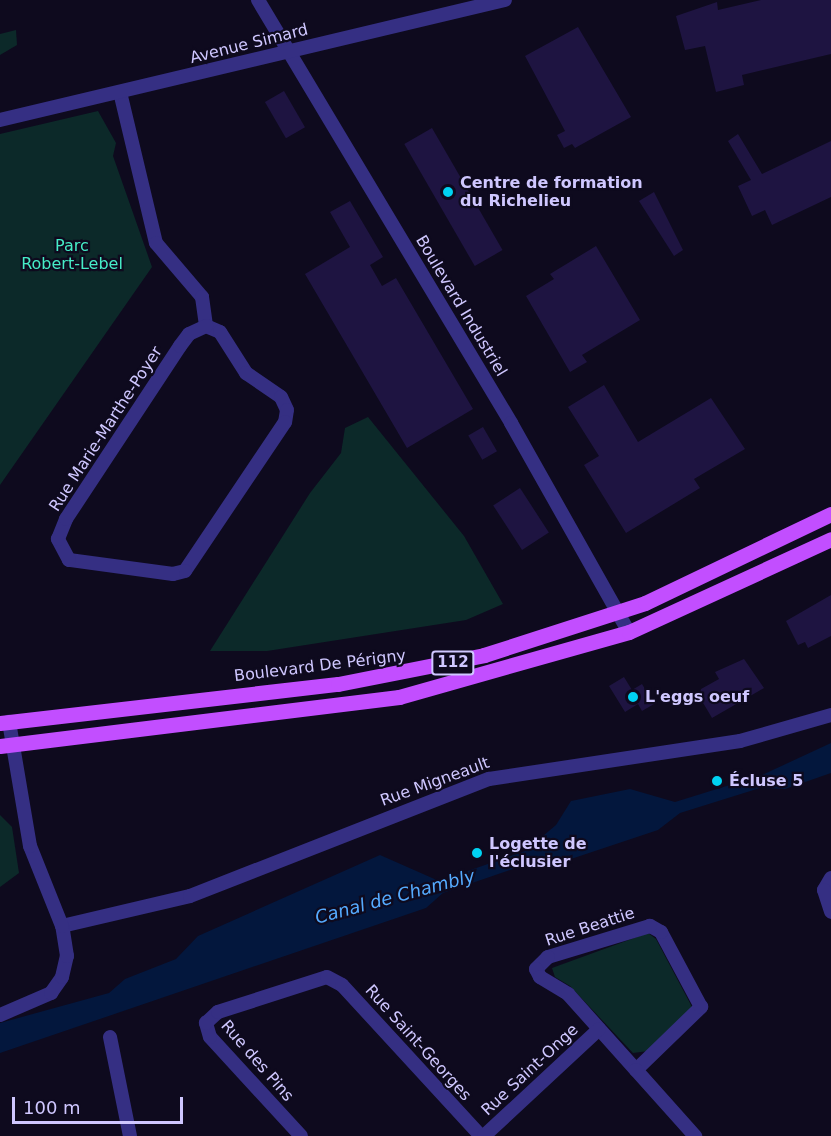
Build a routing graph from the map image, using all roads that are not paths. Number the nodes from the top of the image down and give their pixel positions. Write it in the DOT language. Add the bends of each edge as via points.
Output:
graph roads {
  1 [pos="258,0"];
  2 [pos="505,0"];
  3 [pos="290,51"];
  4 [pos="120,92"];
  5 [pos="0,120"];
  6 [pos="206,326"];
  7 [pos="831,514"];
  8 [pos="831,539"];
  9 [pos="620,612"];
  10 [pos="629,632"];
  11 [pos="831,715"];
  12 [pos="5,722"];
  13 [pos="6,744"];
  14 [pos="831,878"];
  15 [pos="831,912"];
  16 [pos="62,926"];
  17 [pos="327,977"];
  18 [pos="0,1015"];
  19 [pos="599,1029"];
  20 [pos="110,1037"];
  21 [pos="636,1070"];
  22 [pos="130,1136"];
  23 [pos="301,1136"];
  24 [pos="482,1136"];
  25 [pos="694,1136"];
  1 -- 3 [label="street, Boulevard Industriel"];
  2 -- 3 [label="street, Avenue Simard"];
  3 -- 4 [label="street, Avenue Simard"];
  3 -- 9 [label="street, Boulevard Industriel"];
  4 -- 5 [label="street, Avenue Simard"];
  4 -- 6 [label="street" via="156,243 202,297"];
  6 -- 6 [label="street, Rue Marie-Marthe-Poyer" via="220,332 246,373 281,397 287,410 285,422 185,571 173,574 69,560 58,539 66,519 184,340"];
  7 -- 9 [label="main road, Boulevard De Périgny / 112"];
  8 -- 10 [label="main road, 112"];
  9 -- 10 [label="street, Boulevard Industriel"];
  9 -- 12 [label="main road, Boulevard De Périgny / 112" via="532,642 396,675"];
  10 -- 13 [label="main road, 112" via="384,700"];
  11 -- 16 [label="street, Rue Migneault" via="740,741 489,778 190,896"];
  12 -- 13 [label="street"];
  13 -- 16 [label="street" via="30,846"];
  14 -- 15 [label="street" via="824,890"];
  16 -- 18 [label="street" via="67,956 58,985 41,999"];
  17 -- 23 [label="street, Rue des Pins" via="218,1012 207,1022 210,1037"];
  17 -- 24 [label="street, Rue Saint-Georges" via="342,985"];
  19 -- 21 [label="street, Rue Beattie"];
  19 -- 21 [label="street, Rue Beattie" via="563,989 540,977 536,965 630,930 654,927 701,1007"];
  19 -- 24 [label="street, Rue Saint-Onge"];
  20 -- 22 [label="street"];
  21 -- 25 [label="street, Rue Beattie"];
}
